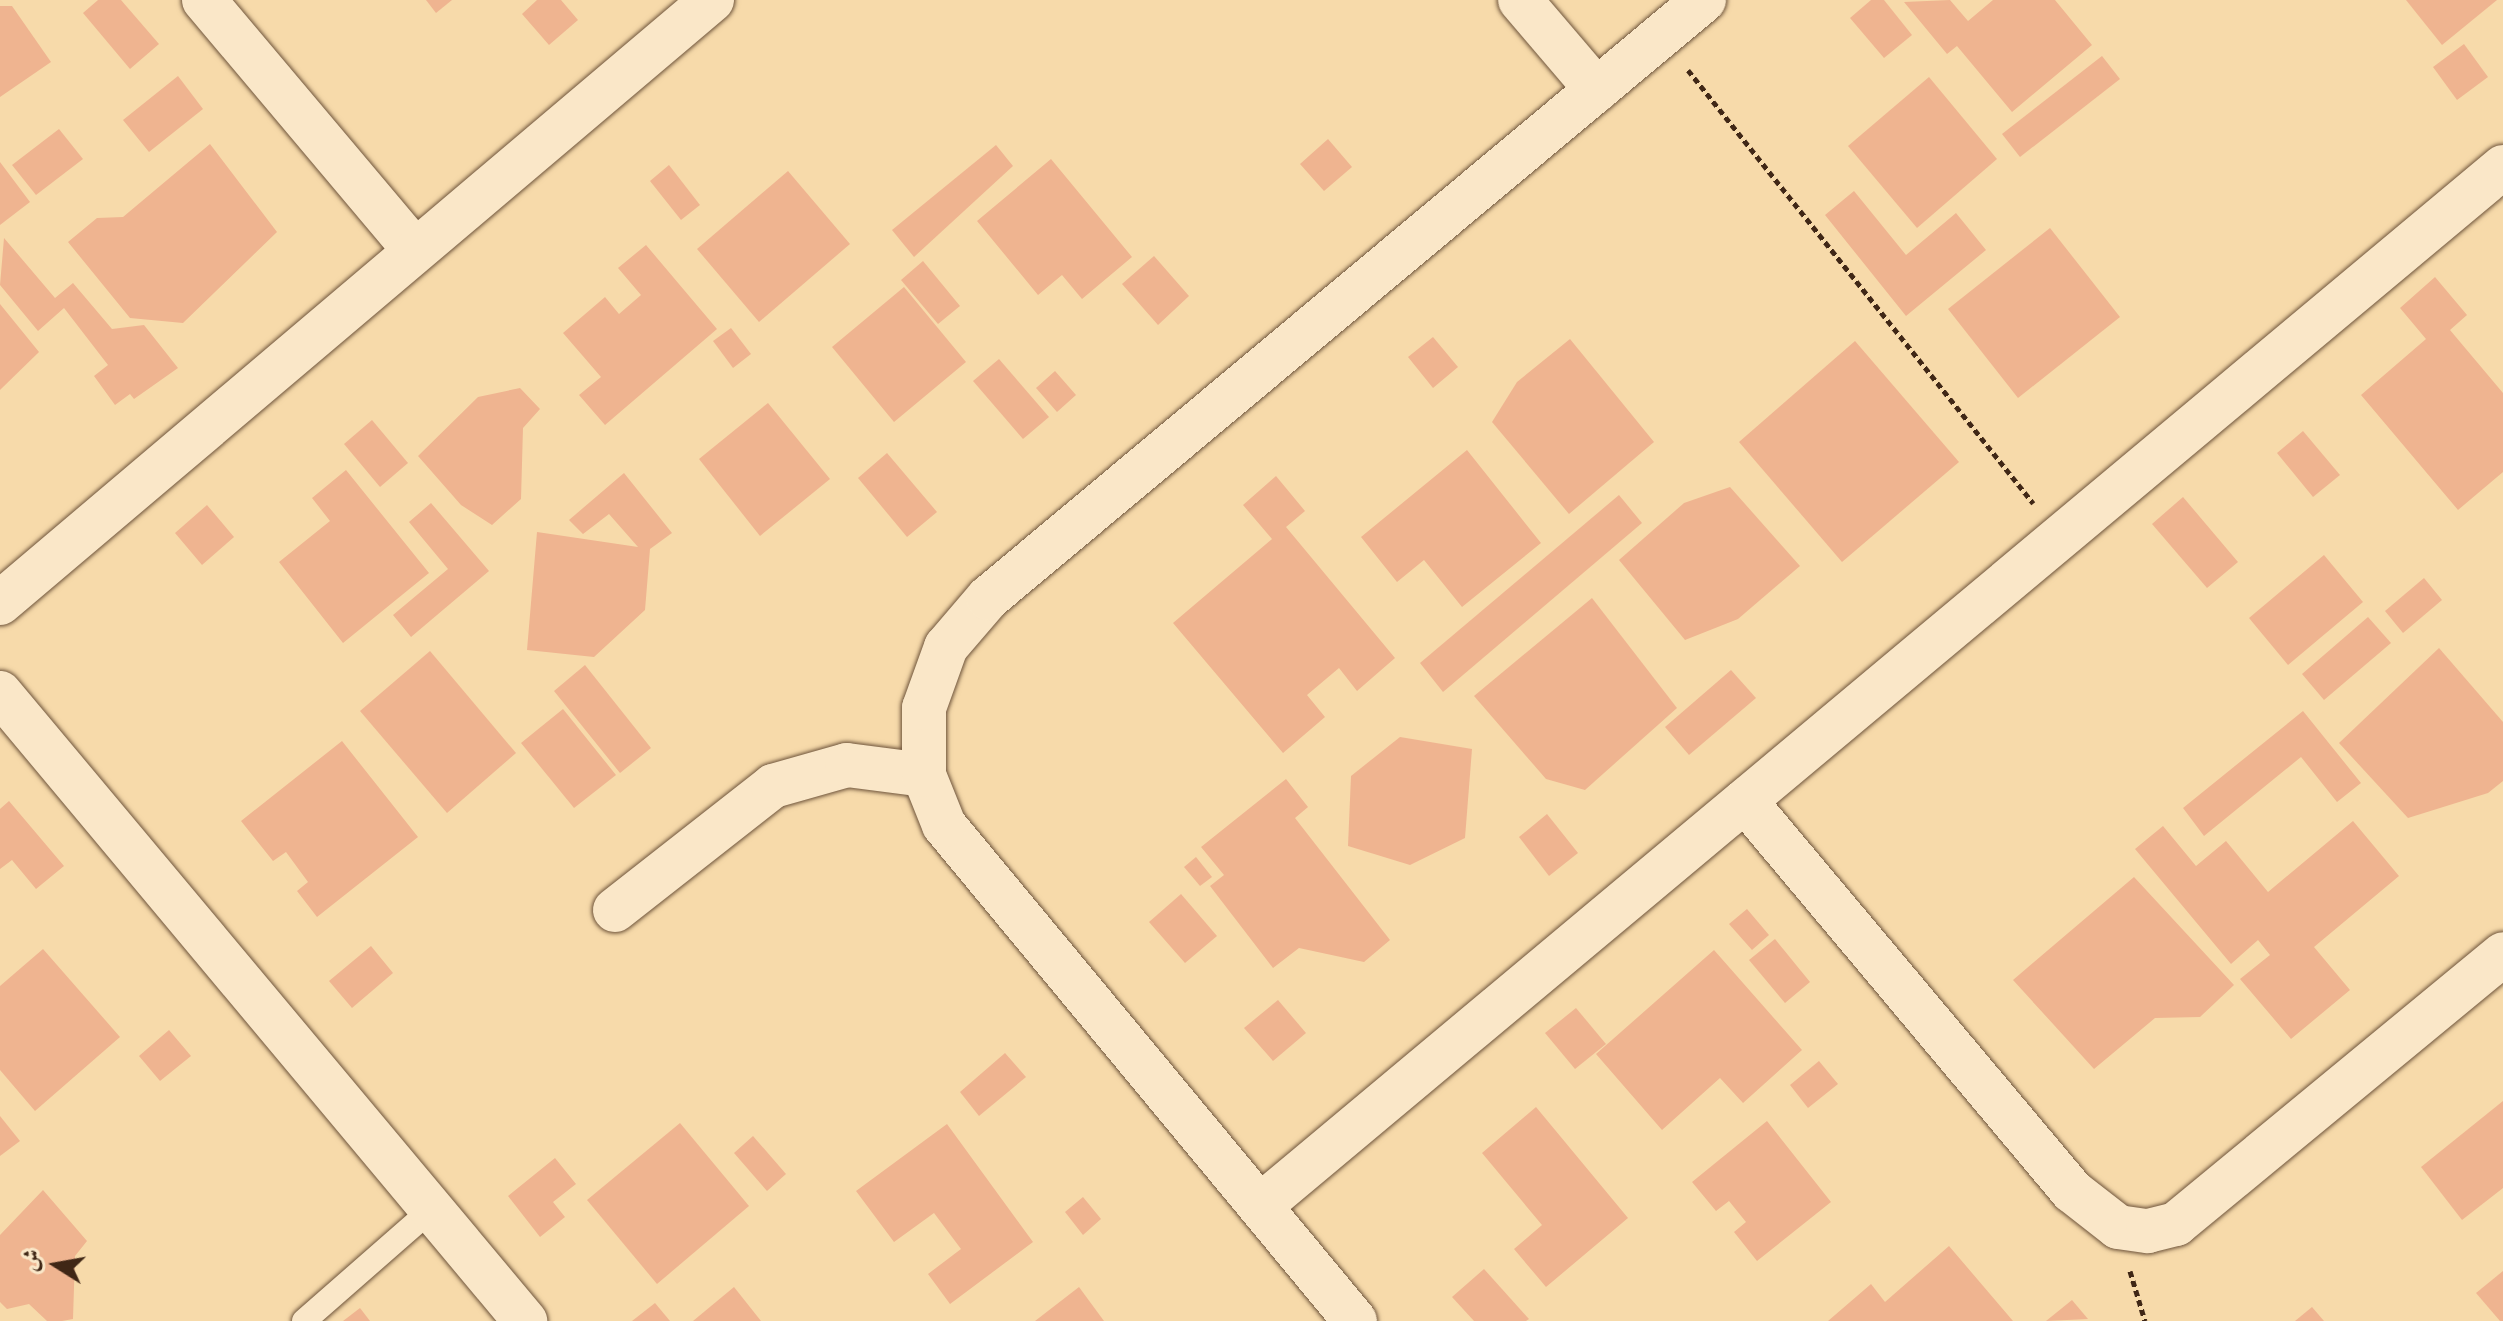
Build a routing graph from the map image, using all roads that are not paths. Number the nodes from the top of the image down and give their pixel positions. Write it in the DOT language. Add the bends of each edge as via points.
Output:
graph roads {
  1 [pos="204,0"];
  2 [pos="712,0"];
  3 [pos="1520,0"];
  4 [pos="1704,0"];
  5 [pos="1597,90"];
  6 [pos="2503,167"];
  7 [pos="414,249"];
  8 [pos="0,603"];
  9 [pos="0,693"];
  10 [pos="924,775"];
  11 [pos="1745,801"];
  12 [pos="615,910"];
  13 [pos="2503,954"];
  14 [pos="1260,1206"];
  15 [pos="432,1209"];
  16 [pos="304,1321"];
  17 [pos="525,1321"];
  18 [pos="1355,1321"];
  1 -- 7 [label="street"];
  2 -- 7 [label="street"];
  3 -- 5 [label="street"];
  4 -- 5 [label="street"];
  5 -- 10 [label="street" via="988,598 946,647 937,671 924,708"];
  6 -- 11 [label="street"];
  7 -- 8 [label="street"];
  9 -- 15 [label="street"];
  10 -- 12 [label="street" via="847,765 773,786"];
  10 -- 14 [label="street" via="944,825 978,869"];
  11 -- 13 [label="street" via="2072,1191 2118,1227 2148,1231 2176,1224"];
  11 -- 14 [label="street"];
  14 -- 18 [label="street"];
  15 -- 16 [label="lane"];
  15 -- 17 [label="street"];
}
